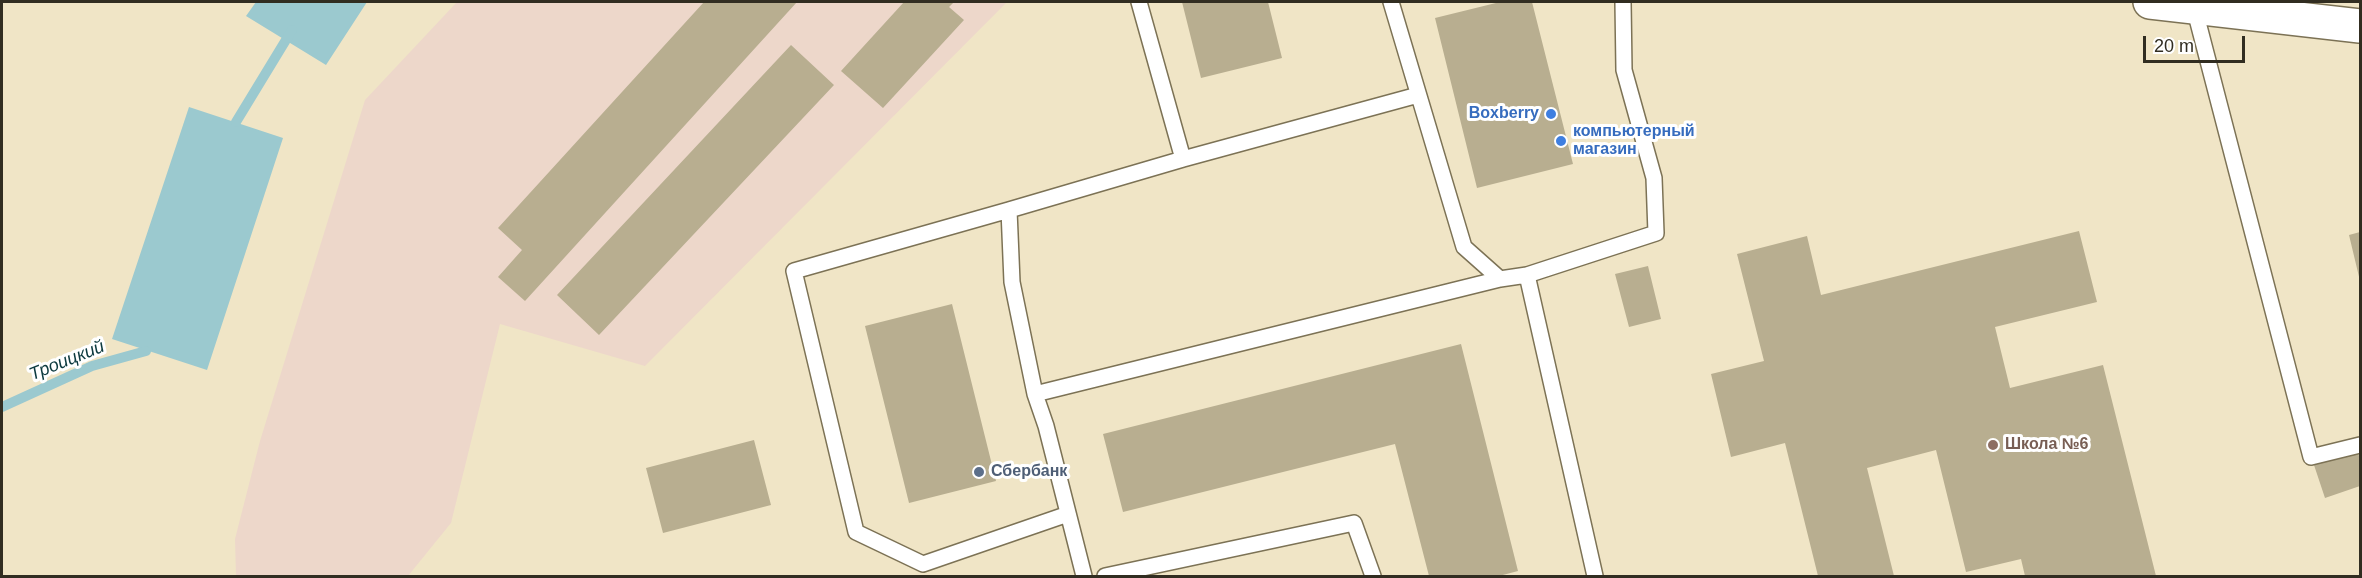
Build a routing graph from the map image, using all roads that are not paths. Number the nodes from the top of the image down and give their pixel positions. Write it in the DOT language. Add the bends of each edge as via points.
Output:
graph roads {
  1 [pos="1139,2"];
  2 [pos="1392,2"];
  3 [pos="1623,2"];
  4 [pos="2150,2"];
  5 [pos="2194,7"];
  6 [pos="2361,26"];
  7 [pos="1418,95"];
  8 [pos="1183,159"];
  9 [pos="1009,210"];
  10 [pos="1527,275"];
  11 [pos="1500,279"];
  12 [pos="1035,394"];
  13 [pos="2361,445"];
  14 [pos="1068,514"];
  15 [pos="1084,576"];
  16 [pos="1105,576"];
  17 [pos="1372,576"];
  18 [pos="1594,576"];
  1 -- 8 [label="lane"];
  2 -- 7 [label="lane"];
  3 -- 10 [label="lane" via="1624,70 1654,178 1656,233"];
  4 -- 5 [label="main road"];
  5 -- 6 [label="main road"];
  5 -- 13 [label="lane" via="2311,457"];
  7 -- 8 [label="lane"];
  7 -- 11 [label="lane" via="1464,247"];
  8 -- 9 [label="lane"];
  9 -- 12 [label="lane" via="1012,282"];
  9 -- 14 [label="lane" via="794,271 856,532 923,564"];
  10 -- 11 [label="lane"];
  10 -- 18 [label="lane"];
  11 -- 12 [label="lane"];
  12 -- 14 [label="lane"];
  14 -- 15 [label="lane"];
  16 -- 17 [label="lane" via="1354,523"];
}
